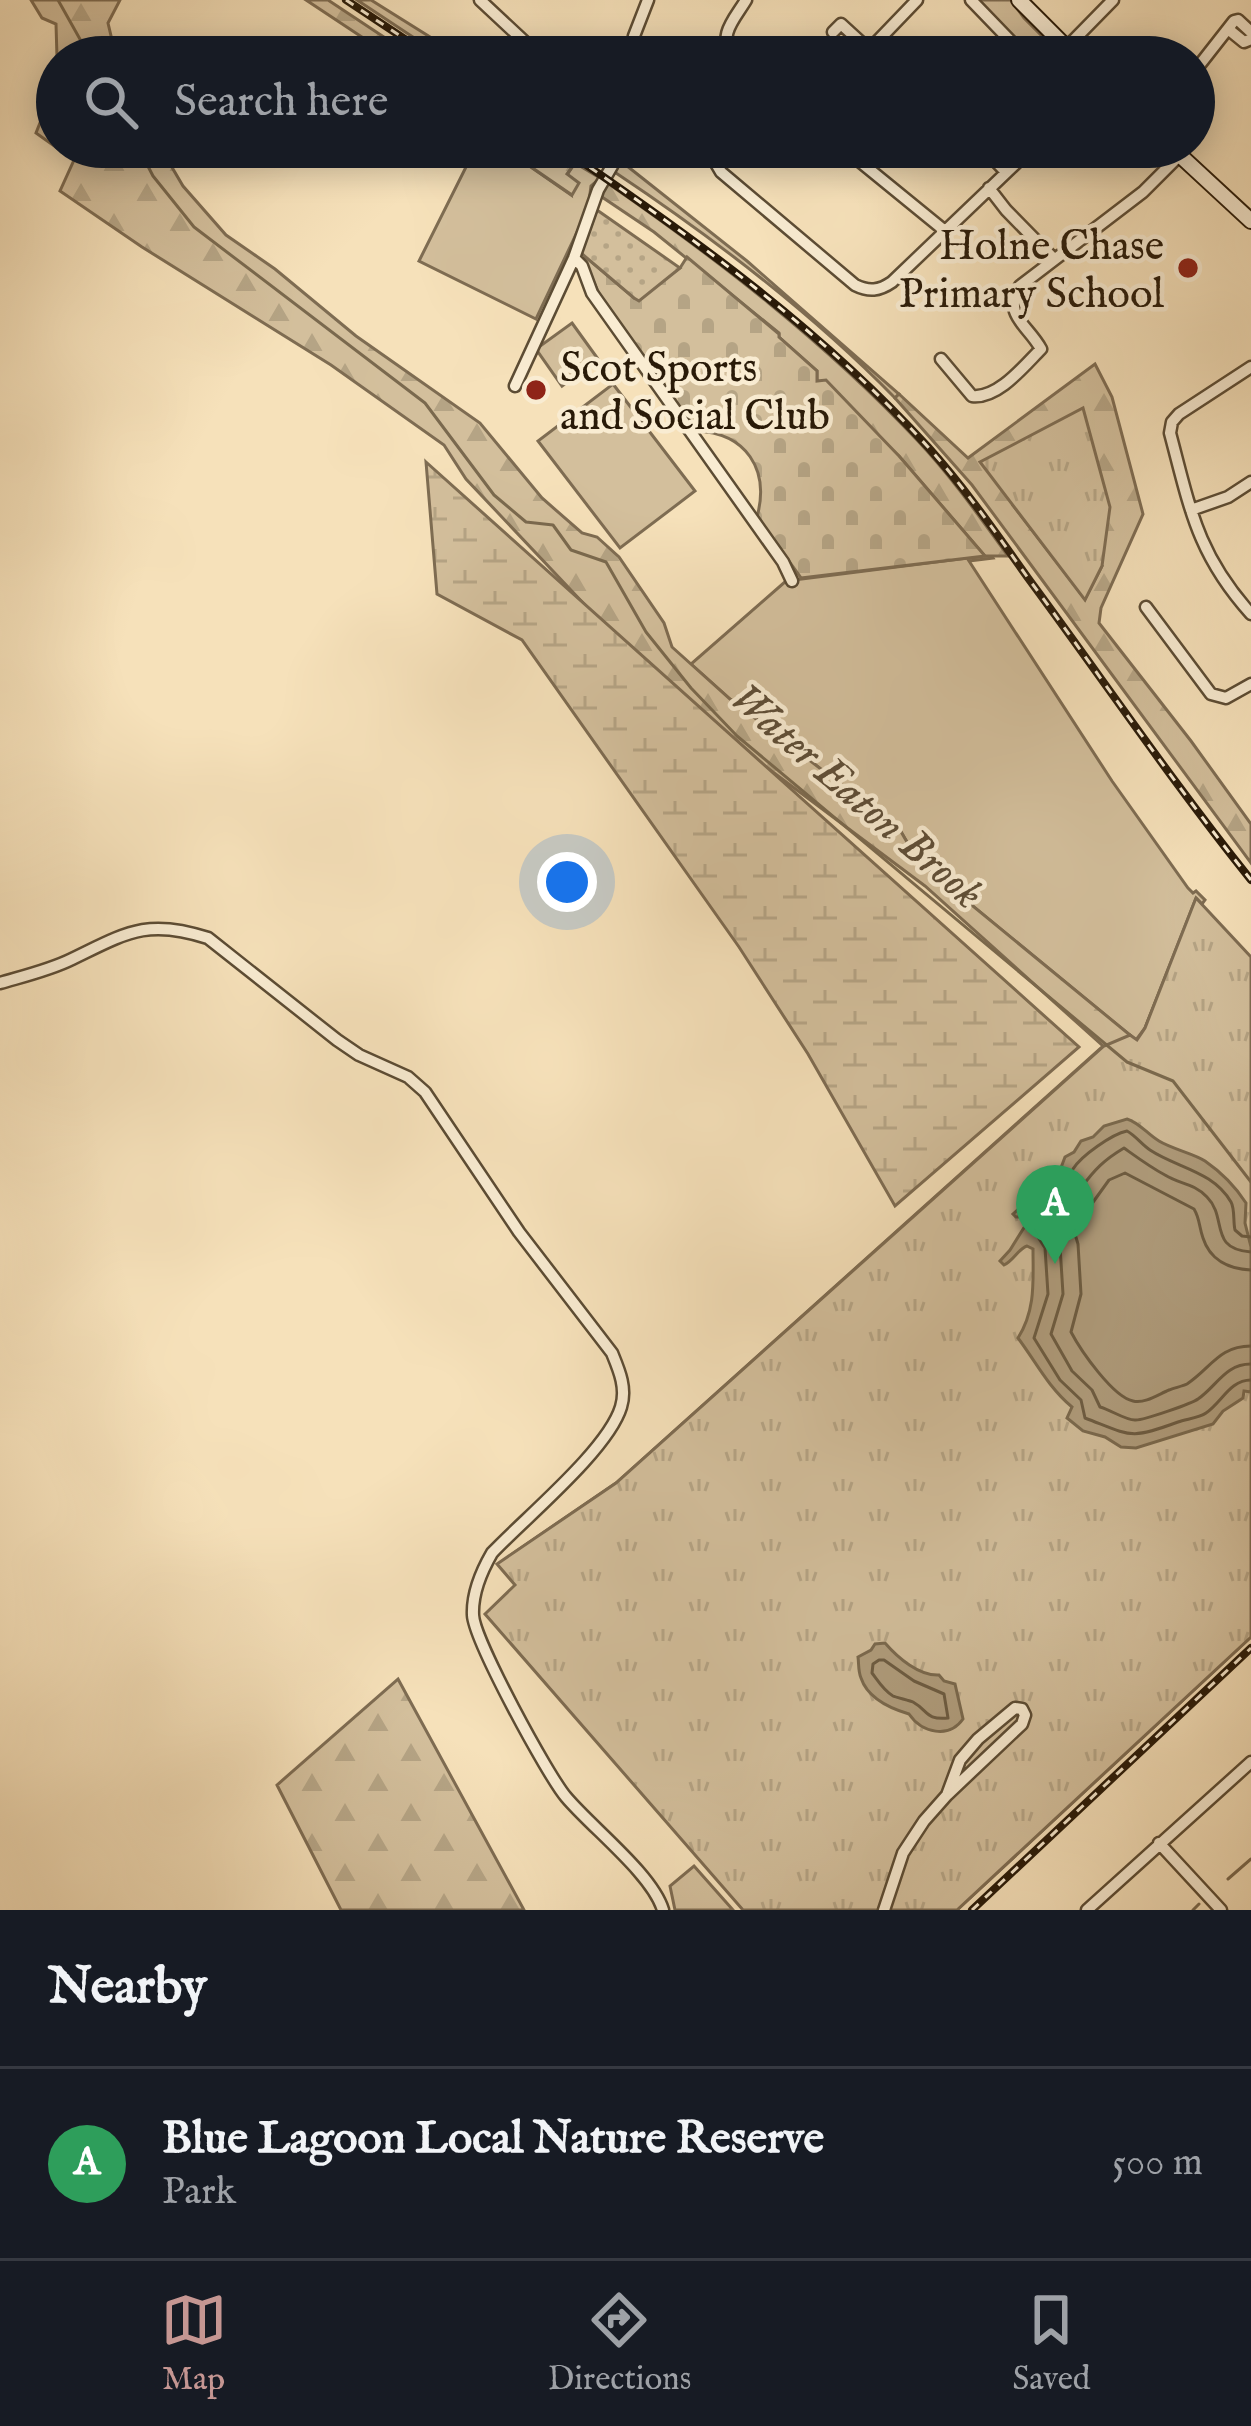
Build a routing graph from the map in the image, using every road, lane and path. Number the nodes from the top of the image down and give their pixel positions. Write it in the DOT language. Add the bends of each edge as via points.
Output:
graph roads {
  1 [pos="480,0"];
  2 [pos="648,0"];
  3 [pos="746,0"];
  4 [pos="917,0"];
  5 [pos="971,0"];
  6 [pos="1019,0"];
  7 [pos="1113,0"];
  8 [pos="833,32"];
  9 [pos="1251,35"];
  10 [pos="519,36"];
  11 [pos="634,36"];
  12 [pos="726,36"];
  13 [pos="853,36"];
  14 [pos="887,36"];
  15 [pos="1006,36"];
  16 [pos="1055,36"];
  17 [pos="1084,36"];
  18 [pos="1215,45"];
  19 [pos="611,168"];
  20 [pos="719,168"];
  21 [pos="868,168"];
  22 [pos="1002,168"];
  23 [pos="1010,168"];
  24 [pos="1162,168"];
  25 [pos="1193,168"];
  26 [pos="1006,172"];
  27 [pos="989,188"];
  28 [pos="1251,221"];
  29 [pos="945,231"];
  30 [pos="574,258"];
  31 [pos="1054,259"];
  32 [pos="941,359"];
  33 [pos="1251,367"];
  34 [pos="515,386"];
  35 [pos="1251,482"];
  36 [pos="1191,510"];
  37 [pos="792,581"];
  38 [pos="1251,591"];
  39 [pos="1239,601"];
  40 [pos="1146,607"];
  41 [pos="1251,614"];
  42 [pos="1251,684"];
  43 [pos="0,983"];
  44 [pos="1251,1762"];
  45 [pos="946,1795"];
  46 [pos="1159,1843"];
  47 [pos="663,1910"];
  48 [pos="884,1910"];
  49 [pos="1087,1910"];
  50 [pos="1221,1910"];
  1 -- 10 [label="street"];
  2 -- 11 [label="street"];
  3 -- 12 [label="street"];
  4 -- 14 [label="street"];
  5 -- 15 [label="street"];
  6 -- 16 [label="main road"];
  7 -- 17 [label="street"];
  8 -- 13 [label="street" via="841,24"];
  9 -- 18 [label="street" via="1238,20"];
  19 -- 30 [label="street"];
  20 -- 29 [label="street" via="864,290 884,288"];
  21 -- 29 [label="street"];
  22 -- 26 [label="street"];
  23 -- 26 [label="street"];
  24 -- 31 [label="street" via="1143,192"];
  25 -- 28 [label="main road"];
  26 -- 27 [label="street"];
  27 -- 29 [label="street"];
  27 -- 31 [label="street"];
  30 -- 34 [label="street"];
  30 -- 37 [label="street"];
  31 -- 32 [label="street" via="1020,286 1013,303 1042,349 1036,355 979,398"];
  33 -- 36 [label="street" via="1172,422"];
  35 -- 36 [label="street"];
  36 -- 39 [label="street" via="1213,566"];
  38 -- 39 [label="street"];
  39 -- 41 [label="street"];
  40 -- 42 [label="street" via="1210,694 1226,698"];
  43 -- 47 [label="street" via="126,932 186,931 208,938 358,1055 408,1077 446,1120 612,1353 623,1392 595,1450 492,1553 474,1597 475,1631 562,1793 655,1889"];
  44 -- 46 [label="street"];
  45 -- 45 [label="street" via="959,1760 1022,1709 1022,1724"];
  45 -- 48 [label="street" via="903,1853"];
  46 -- 49 [label="street"];
  46 -- 50 [label="street"];
}
